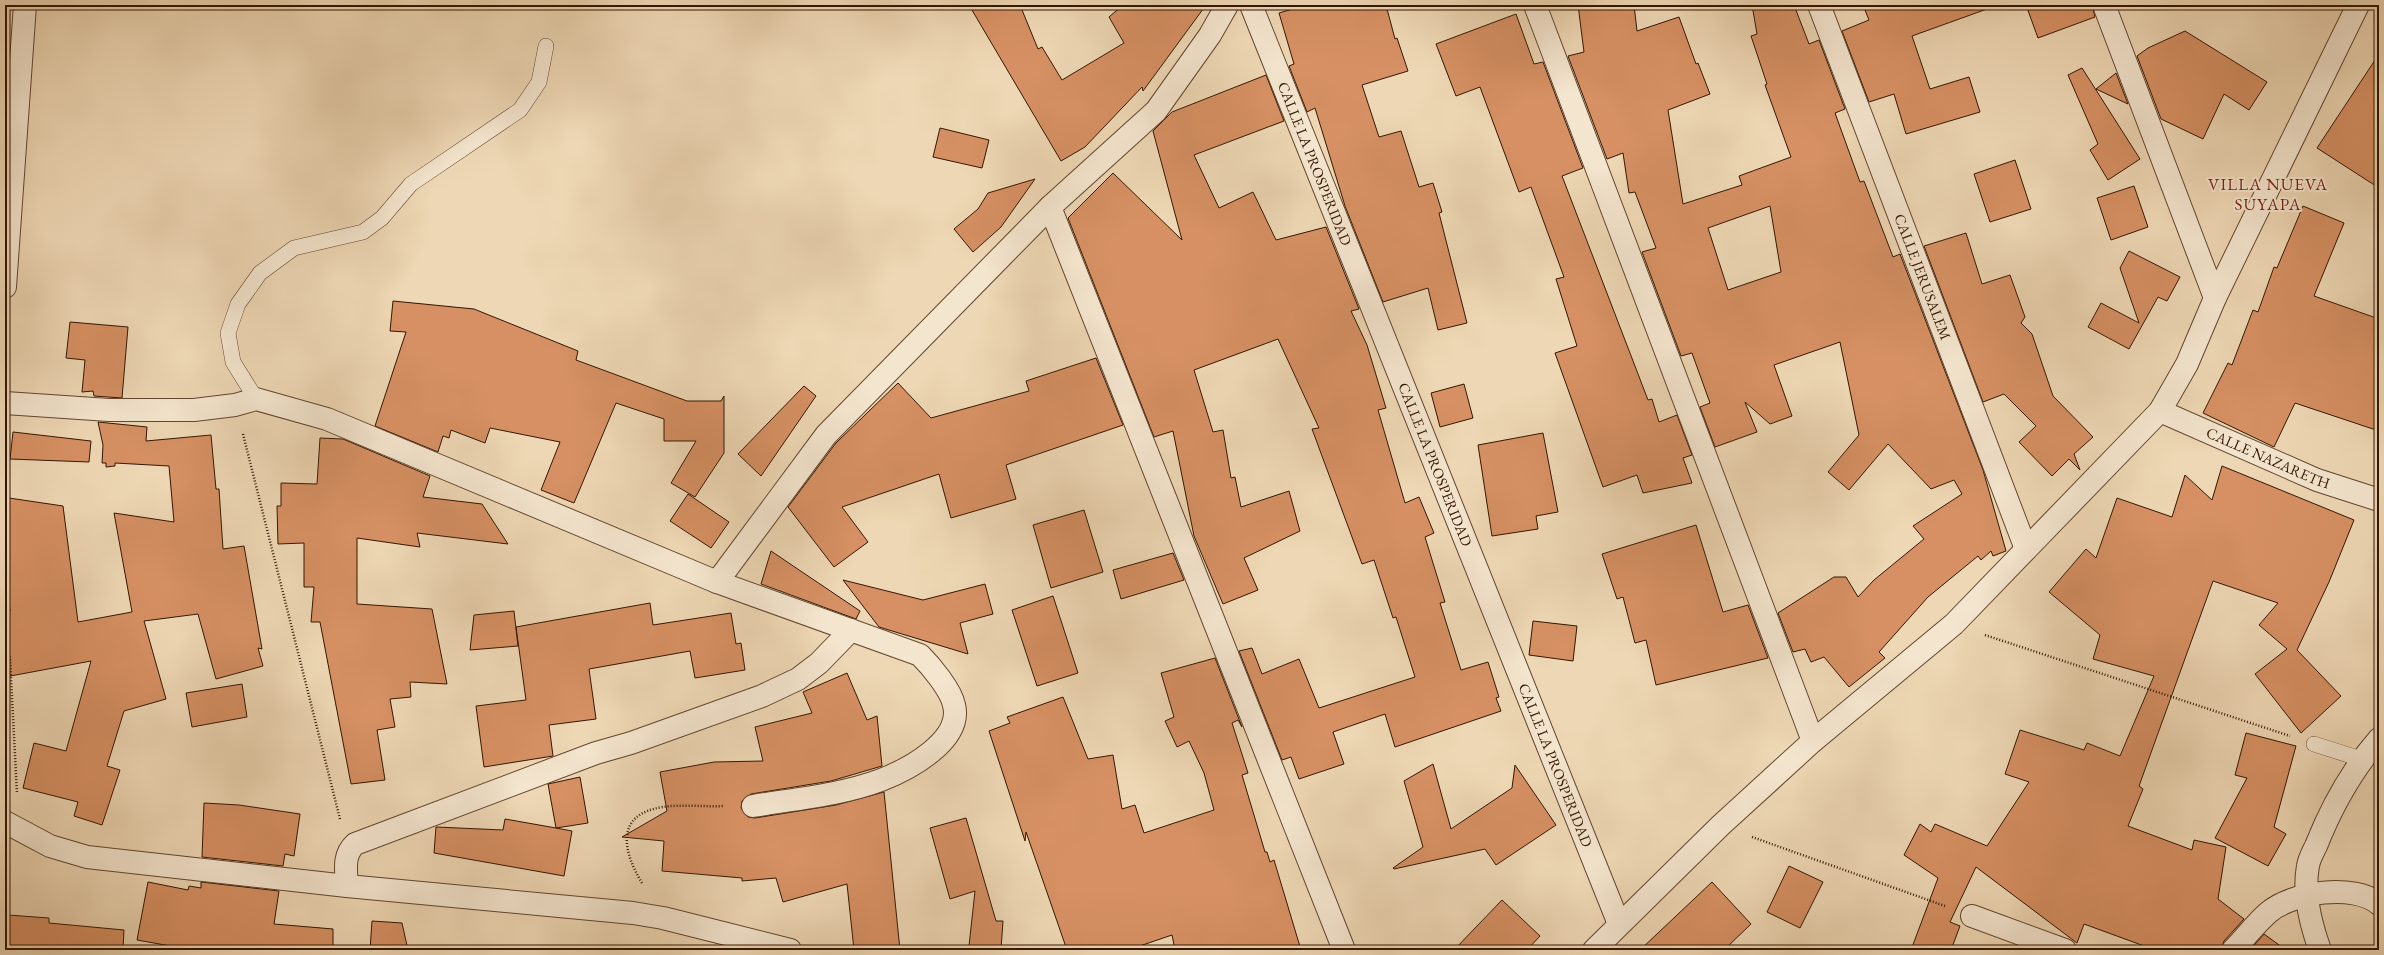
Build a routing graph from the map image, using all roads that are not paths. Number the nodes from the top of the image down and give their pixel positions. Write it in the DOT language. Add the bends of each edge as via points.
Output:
graph roads {
  1 [pos="25,5"];
  2 [pos="1227,5"];
  3 [pos="1251,5"];
  4 [pos="1535,5"];
  5 [pos="1820,5"];
  6 [pos="2104,5"];
  7 [pos="2358,5"];
  8 [pos="546,46"];
  9 [pos="11,144"];
  10 [pos="1050,207"];
  11 [pos="5,287"];
  12 [pos="2215,298"];
  13 [pos="245,402"];
  14 [pos="5,403"];
  15 [pos="2160,411"];
  16 [pos="2379,500"];
  17 [pos="2026,549"];
  18 [pos="717,582"];
  19 [pos="852,630"];
  20 [pos="2379,739"];
  21 [pos="1813,741"];
  22 [pos="2314,744"];
  23 [pos="2362,759"];
  24 [pos="753,806"];
  25 [pos="12,825"];
  26 [pos="347,886"];
  27 [pos="2307,896"];
  28 [pos="2379,904"];
  29 [pos="1972,916"];
  30 [pos="1619,924"];
  31 [pos="790,950"];
  32 [pos="1344,950"];
  33 [pos="1594,950"];
  34 [pos="2065,950"];
  35 [pos="2233,950"];
  36 [pos="2320,950"];
  1 -- 9 [label="street"];
  2 -- 10 [label="street" via="1210,35 1156,111"];
  3 -- 30 [label="street, CALLE LA PROSPERIDAD"];
  4 -- 21 [label="street"];
  5 -- 17 [label="street, CALLE JERUSALEM"];
  6 -- 12 [label="street"];
  7 -- 12 [label="street"];
  8 -- 13 [label="lane" via="540,82 520,110 411,184 382,218 363,232 294,248 260,273 238,304 228,333 232,362"];
  9 -- 11 [label="street"];
  10 -- 18 [label="street" via="826,435"];
  10 -- 32 [label="street"];
  12 -- 15 [label="street" via="2187,364"];
  13 -- 14 [label="street" via="194,410 110,410"];
  13 -- 18 [label="street" via="327,419"];
  15 -- 16 [label="street, CALLE NAZARETH" via="2317,480"];
  15 -- 17 [label="street"];
  17 -- 21 [label="street" via="1954,624"];
  18 -- 19 [label="street"];
  19 -- 24 [label="street" via="892,647 920,655 934,668 954,705 949,733 921,761 881,780 850,789"];
  19 -- 26 [label="street" via="809,672 762,696 596,753 366,838 348,851"];
  20 -- 23 [label="street"];
  21 -- 30 [label="street" via="1721,825"];
  22 -- 23 [label="lane"];
  23 -- 27 [label="street" via="2325,823 2308,866"];
  25 -- 26 [label="street" via="50,846 87,857"];
  26 -- 31 [label="street" via="633,913 663,918"];
  27 -- 28 [label="street" via="2336,891 2373,900"];
  27 -- 35 [label="street" via="2288,901 2270,912"];
  27 -- 36 [label="street" via="2314,934"];
  29 -- 34 [label="street"];
  30 -- 33 [label="street"];
}
